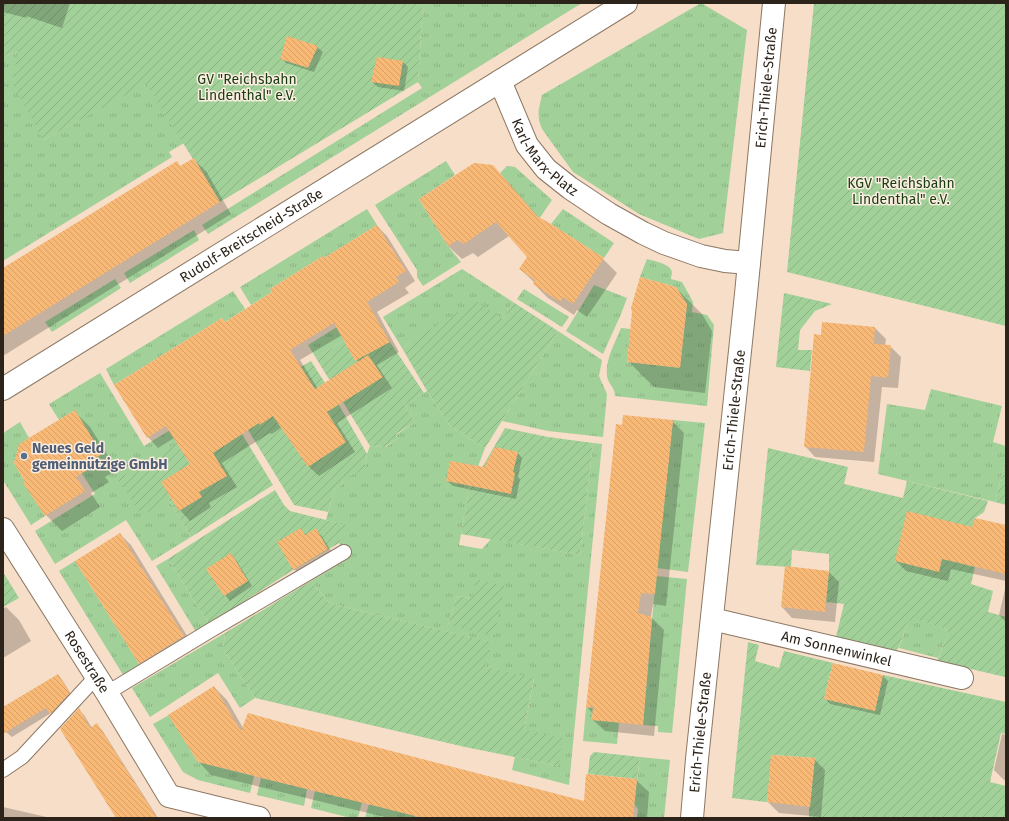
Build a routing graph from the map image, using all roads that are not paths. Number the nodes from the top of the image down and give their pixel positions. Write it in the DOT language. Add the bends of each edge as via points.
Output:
graph roads {
  1 [pos="626,3"];
  2 [pos="774,3"];
  3 [pos="500,81"];
  4 [pos="749,263"];
  5 [pos="3,389"];
  6 [pos="3,529"];
  7 [pos="344,552"];
  8 [pos="712,618"];
  9 [pos="962,678"];
  10 [pos="101,685"];
  11 [pos="3,770"];
  12 [pos="259,818"];
  13 [pos="692,818"];
  1 -- 3 [label="street"];
  2 -- 4 [label="street, Erich-Thiele-Straße"];
  3 -- 4 [label="street, Karl-Marx-Platz" via="526,145 546,169 570,188 644,234 701,256"];
  3 -- 5 [label="street, Rudolf-Breitscheid-Straße"];
  4 -- 8 [label="street, Erich-Thiele-Straße"];
  6 -- 10 [label="street, Rosestraße"];
  7 -- 10 [label="lane" via="211,630"];
  8 -- 9 [label="street, Am Sonnenwinkel"];
  8 -- 13 [label="street, Erich-Thiele-Straße"];
  10 -- 11 [label="lane" via="22,757"];
  10 -- 12 [label="street, Rosestraße" via="169,796"];
}
